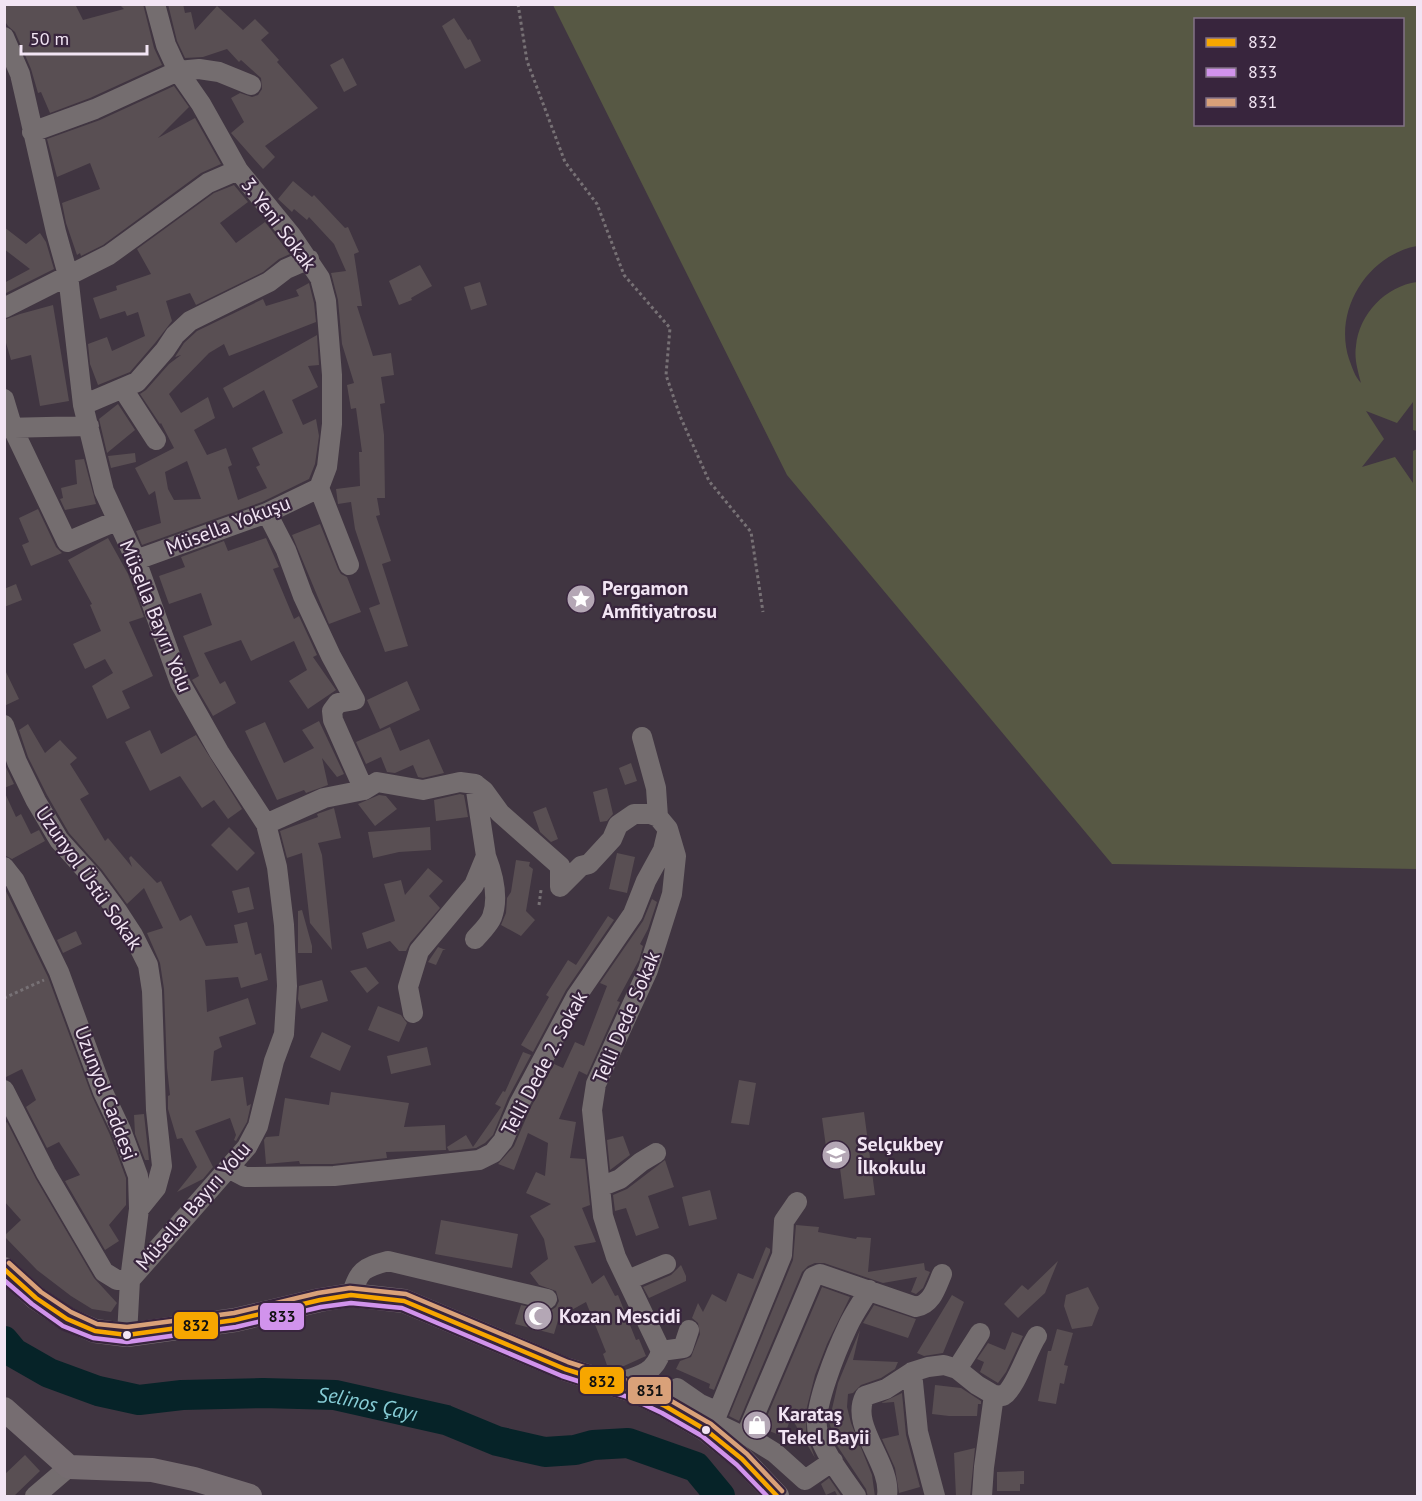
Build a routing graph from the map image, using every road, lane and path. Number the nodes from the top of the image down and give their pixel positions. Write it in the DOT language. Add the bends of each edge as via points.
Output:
graph roads {
  1 [pos="155,4"];
  2 [pos="518,4"];
  3 [pos="4,37"];
  4 [pos="178,71"];
  5 [pos="251,85"];
  6 [pos="32,132"];
  7 [pos="238,170"];
  8 [pos="309,259"];
  9 [pos="68,275"];
  10 [pos="4,308"];
  11 [pos="123,389"];
  12 [pos="4,399"];
  13 [pos="83,405"];
  14 [pos="89,426"];
  15 [pos="9,429"];
  16 [pos="156,440"];
  17 [pos="319,488"];
  18 [pos="267,513"];
  19 [pos="116,521"];
  20 [pos="136,560"];
  21 [pos="349,565"];
  22 [pos="763,612"];
  23 [pos="4,724"];
  24 [pos="642,737"];
  25 [pos="475,784"];
  26 [pos="364,789"];
  27 [pos="663,823"];
  28 [pos="267,824"];
  29 [pos="486,856"];
  30 [pos="4,867"];
  31 [pos="475,939"];
  32 [pos="59,972"];
  33 [pos="4,998"];
  34 [pos="413,1013"];
  35 [pos="4,1090"];
  36 [pos="656,1153"];
  37 [pos="228,1168"];
  38 [pos="600,1187"];
  39 [pos="797,1202"];
  40 [pos="139,1209"];
  41 [pos="666,1264"];
  42 [pos="4,1269"];
  43 [pos="942,1274"];
  44 [pos="130,1280"];
  45 [pos="628,1280"];
  46 [pos="869,1290"];
  47 [pos="351,1296"];
  48 [pos="547,1299"];
  49 [pos="980,1333"];
  50 [pos="127,1335"];
  51 [pos="1037,1336"];
  52 [pos="957,1369"];
  53 [pos="912,1372"];
  54 [pos="615,1384"];
  55 [pos="677,1388"];
  56 [pos="994,1395"];
  57 [pos="4,1409"];
  58 [pos="712,1422"];
  59 [pos="746,1435"];
  60 [pos="832,1461"];
  61 [pos="69,1467"];
  62 [pos="35,1497"];
  63 [pos="250,1497"];
  64 [pos="777,1497"];
  65 [pos="856,1497"];
  66 [pos="887,1497"];
  67 [pos="935,1497"];
  68 [pos="982,1497"];
  1 -- 4 [label="street, 3. Yeni Sokak"];
  2 -- 22 [label="path" via="527,61 565,162 597,204 624,275 670,328 666,375 709,481 751,532"];
  3 -- 6 [label="street, Müsella Bayırı Yolu" via="20,74"];
  4 -- 5 [label="street" via="219,72"];
  4 -- 6 [label="street" via="95,109"];
  4 -- 7 [label="street, 3. Yeni Sokak"];
  6 -- 9 [label="street, Müsella Bayırı Yolu"];
  7 -- 8 [label="street, 3. Yeni Sokak"];
  7 -- 9 [label="street" via="208,183 109,255"];
  8 -- 11 [label="street" via="190,321 137,382"];
  8 -- 17 [label="street, 3. Yeni Sokak" via="320,278 326,301 332,375 332,424 327,466"];
  9 -- 10 [label="street"];
  9 -- 13 [label="street, Müsella Bayırı Yolu"];
  11 -- 13 [label="street"];
  11 -- 16 [label="street"];
  12 -- 15 [label="street"];
  13 -- 14 [label="street, Müsella Bayırı Yolu"];
  14 -- 15 [label="street"];
  14 -- 19 [label="street, Müsella Bayırı Yolu" via="104,492"];
  15 -- 19 [label="street" via="67,542"];
  17 -- 18 [label="street, Müsella Yokuşu"];
  17 -- 21 [label="street"];
  18 -- 20 [label="street, Müsella Yokuşu"];
  18 -- 26 [label="street" via="355,700 338,704 332,711"];
  19 -- 20 [label="street, Müsella Bayırı Yolu"];
  20 -- 28 [label="street, Müsella Bayırı Yolu" via="180,683 219,752"];
  23 -- 40 [label="street, Uzunyol Üstü Sokak" via="17,762 47,821 118,912 148,964 162,1166 156,1188"];
  24 -- 27 [label="street"];
  25 -- 26 [label="street" via="460,782 423,790 377,783"];
  25 -- 27 [label="street" via="500,813 560,866 560,887 581,866 589,864 612,839 618,825 634,814 650,814"];
  25 -- 29 [label="street"];
  26 -- 28 [label="street" via="324,798"];
  27 -- 37 [label="street, Telli Dede 2. Sokak" via="663,850 633,914 576,997 503,1141 493,1153 479,1160 334,1176 245,1177"];
  27 -- 38 [label="street, Telli Dede Sokak" via="676,856 672,894 648,970 596,1084 592,1110"];
  28 -- 37 [label="street, Müsella Bayırı Yolu" via="284,925 284,1034 258,1126 247,1147"];
  29 -- 31 [label="street" via="495,904 492,918"];
  29 -- 34 [label="street" via="474,885 419,951 408,987"];
  30 -- 32 [label="street, Uzunyol Caddesi" via="15,881"];
  32 -- 33 [label="path"];
  32 -- 40 [label="street, Uzunyol Caddesi" via="138,1176"];
  35 -- 44 [label="street" via="46,1173 104,1272 117,1280"];
  36 -- 38 [label="street" via="620,1179"];
  37 -- 44 [label="street, Müsella Bayırı Yolu"];
  38 -- 45 [label="street, Telli Dede Sokak" via="616,1257"];
  39 -- 58 [label="street" via="784,1221 782,1255"];
  40 -- 44 [label="street, Uzunyol Caddesi"];
  41 -- 45 [label="street"];
  42 -- 50 [label="main road" via="67,1319 95,1331"];
  43 -- 46 [label="street" via="931,1298 916,1307"];
  44 -- 50 [label="street, Uzunyol Caddesi"];
  45 -- 54 [label="street, Telli Dede Sokak" via="675,1345 648,1372"];
  46 -- 59 [label="street" via="820,1274 813,1277"];
  46 -- 60 [label="street" via="848,1326 817,1413 817,1431"];
  47 -- 48 [label="street" via="358,1275 367,1267 388,1261"];
  47 -- 50 [label="main road" via="235,1320"];
  47 -- 54 [label="main road" via="404,1301 565,1369"];
  49 -- 52 [label="street"];
  51 -- 56 [label="street" via="1010,1392"];
  52 -- 53 [label="street" via="944,1365"];
  52 -- 56 [label="street"];
  53 -- 66 [label="street" via="865,1396 861,1405 861,1417 883,1470"];
  53 -- 67 [label="street" via="918,1432"];
  54 -- 58 [label="main road"];
  55 -- 58 [label="street" via="700,1404"];
  56 -- 68 [label="street"];
  57 -- 61 [label="main road"];
  58 -- 59 [label="street"];
  58 -- 64 [label="main road"];
  59 -- 60 [label="street" via="775,1453 805,1480"];
  60 -- 65 [label="street"];
  61 -- 62 [label="street"];
  61 -- 63 [label="main road" via="152,1470"];
}
